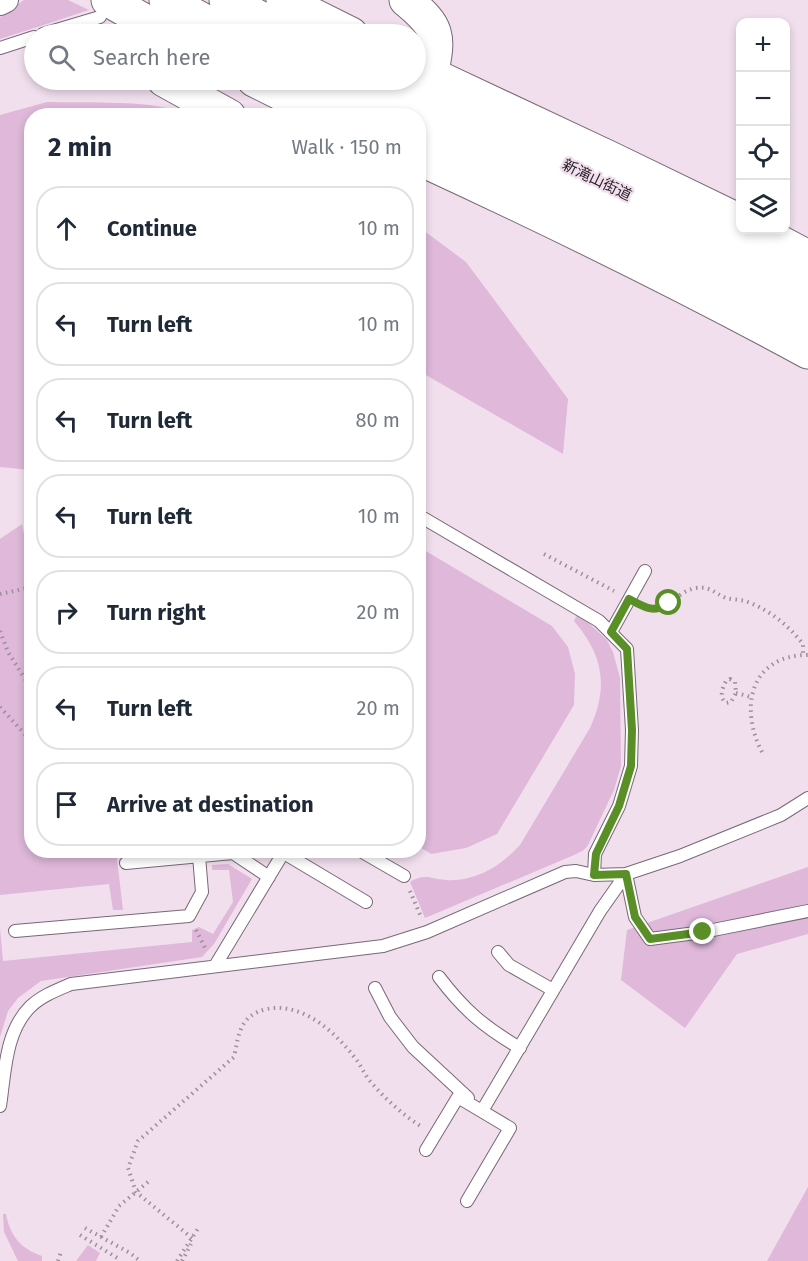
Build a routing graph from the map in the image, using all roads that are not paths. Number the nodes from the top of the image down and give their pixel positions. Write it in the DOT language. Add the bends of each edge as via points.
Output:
graph roads {
  1 [pos="6,0"];
  2 [pos="166,0"];
  3 [pos="226,0"];
  4 [pos="283,0"];
  5 [pos="406,0"];
  6 [pos="0,3"];
  7 [pos="104,8"];
  8 [pos="66,24"];
  9 [pos="143,24"];
  10 [pos="210,24"];
  11 [pos="272,24"];
  12 [pos="331,24"];
  13 [pos="24,40"];
  14 [pos="0,48"];
  15 [pos="426,64"];
  16 [pos="426,72"];
  17 [pos="182,90"];
  18 [pos="274,90"];
  19 [pos="336,90"];
  20 [pos="403,90"];
  21 [pos="215,108"];
  22 [pos="310,108"];
  23 [pos="372,108"];
  24 [pos="426,133"];
  25 [pos="426,162"];
  26 [pos="736,219"];
  27 [pos="765,234"];
  28 [pos="808,257"];
  29 [pos="808,288"];
  30 [pos="808,322"];
  31 [pos="808,352"];
  32 [pos="426,520"];
  33 [pos="645,571"];
  34 [pos="611,632"];
  35 [pos="808,798"];
  36 [pos="178,858"];
  37 [pos="199,858"];
  38 [pos="241,858"];
  39 [pos="280,858"];
  40 [pos="294,858"];
  41 [pos="373,858"];
  42 [pos="126,863"];
  43 [pos="626,874"];
  44 [pos="594,875"];
  45 [pos="269,876"];
  46 [pos="404,876"];
  47 [pos="366,902"];
  48 [pos="808,911"];
  49 [pos="15,931"];
  50 [pos="498,952"];
  51 [pos="215,966"];
  52 [pos="440,977"];
  53 [pos="375,988"];
  54 [pos="553,990"];
  55 [pos="520,1048"];
  56 [pos="0,1106"];
  57 [pos="482,1111"];
  58 [pos="426,1150"];
  59 [pos="467,1201"];
  1 -- 6 [label="street"];
  2 -- 10 [label="main road"];
  3 -- 11 [label="main road"];
  4 -- 12 [label="main road"];
  5 -- 15 [label="main road" via="432,25 437,38"];
  7 -- 8 [label="lane"];
  7 -- 9 [label="main road"];
  13 -- 14 [label="lane"];
  16 -- 26 [label="main road"];
  17 -- 21 [label="main road"];
  18 -- 22 [label="main road"];
  19 -- 23 [label="main road"];
  20 -- 29 [label="main road, 新滝山街道" via="634,198"];
  24 -- 30 [label="main road, 新滝山街道" via="641,234"];
  25 -- 31 [label="main road" via="714,301"];
  27 -- 28 [label="main road"];
  32 -- 34 [label="lane" via="599,621"];
  33 -- 34 [label="lane"];
  34 -- 44 [label="lane" via="627,649 631,766 619,806 596,854"];
  35 -- 43 [label="lane" via="760,824"];
  36 -- 42 [label="lane"];
  37 -- 49 [label="lane" via="202,892 189,915"];
  38 -- 45 [label="lane"];
  39 -- 45 [label="lane"];
  40 -- 47 [label="lane"];
  41 -- 46 [label="lane"];
  43 -- 44 [label="lane"];
  43 -- 48 [label="lane" via="635,917 650,939"];
  43 -- 54 [label="lane"];
  44 -- 51 [label="lane" via="565,872 427,932 383,946"];
  45 -- 51 [label="lane"];
  50 -- 54 [label="lane" via="509,965"];
  51 -- 56 [label="lane" via="71,984 47,995 30,1008 16,1028 8,1048"];
  52 -- 55 [label="lane" via="488,1029"];
  53 -- 57 [label="lane" via="390,1017 413,1047"];
  54 -- 55 [label="lane"];
  55 -- 57 [label="lane"];
  57 -- 58 [label="lane" via="458,1097"];
  57 -- 59 [label="lane" via="510,1128"];
}
